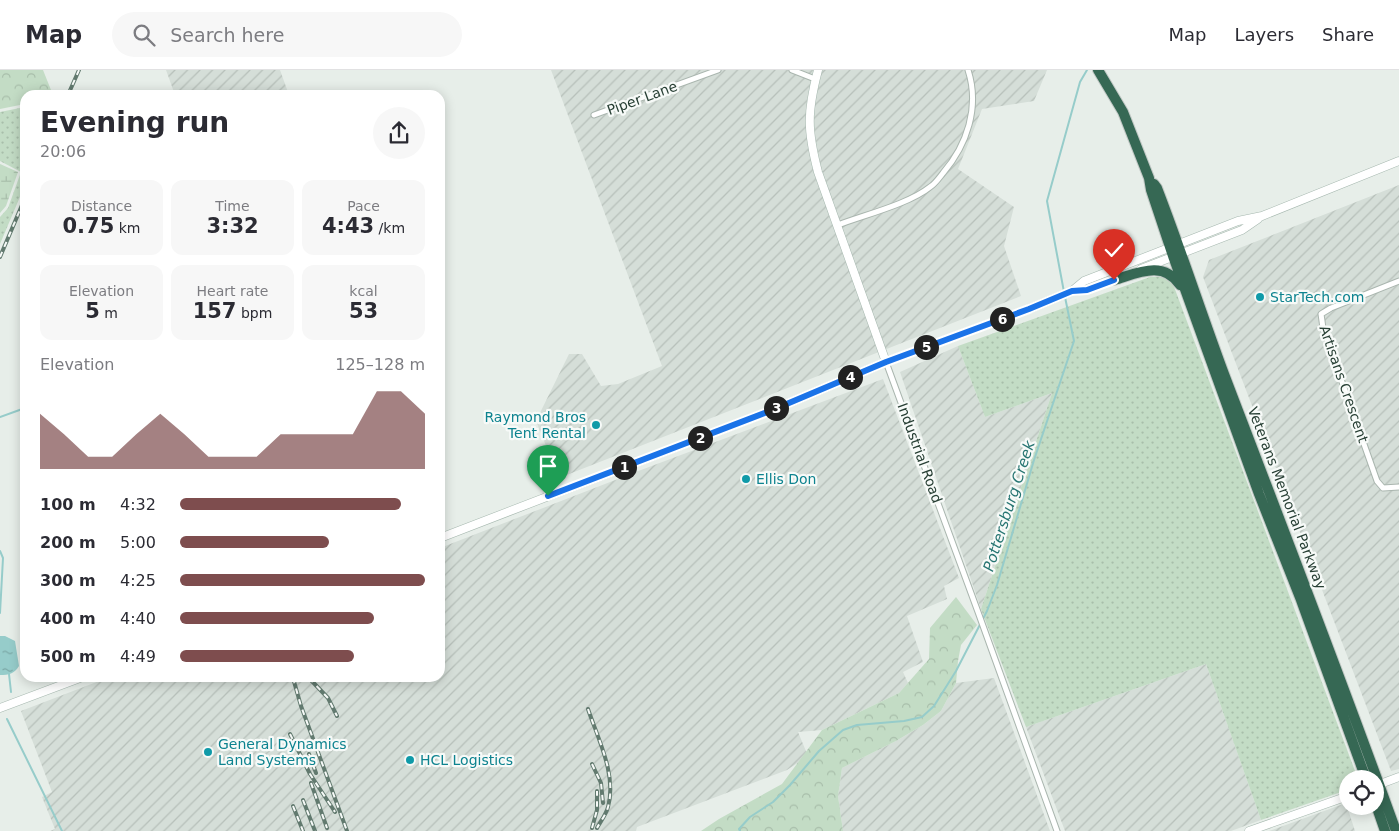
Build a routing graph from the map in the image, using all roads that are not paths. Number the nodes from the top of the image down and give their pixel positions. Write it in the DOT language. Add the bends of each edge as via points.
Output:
graph roads {
  1 [pos="718,70"];
  2 [pos="792,70"];
  3 [pos="818,70"];
  4 [pos="968,70"];
  5 [pos="1099,71"];
  6 [pos="815,79"];
  7 [pos="594,115"];
  8 [pos="1399,162"];
  9 [pos="838,225"];
  10 [pos="1176,250"];
  11 [pos="1114,280"];
  12 [pos="1399,281"];
  13 [pos="1072,291"];
  14 [pos="1187,297"];
  15 [pos="886,362"];
  16 [pos="1399,487"];
  17 [pos="445,536"];
  18 [pos="69,682"];
  19 [pos="0,708"];
  20 [pos="1363,770"];
  21 [pos="1372,770"];
  22 [pos="1399,777"];
  23 [pos="1384,782"];
  24 [pos="1339,799"];
  25 [pos="1384,802"];
  26 [pos="1379,815"];
  27 [pos="1057,831"];
  28 [pos="1249,831"];
  29 [pos="1385,831"];
  30 [pos="1396,831"];
  1 -- 7 [label="street, Piper Lane"];
  2 -- 6 [label="street"];
  3 -- 6 [label="main road, Industrial Road"];
  4 -- 9 [label="street" via="973,104 970,127 948,168 931,187 914,197"];
  5 -- 10 [label="highway, Veterans Memorial Parkway" via="1123,112"];
  6 -- 9 [label="main road, Industrial Road" via="810,98 810,142"];
  8 -- 10 [label="main road" via="1262,216 1238,221"];
  9 -- 15 [label="main road, Industrial Road"];
  10 -- 11 [label="main road"];
  10 -- 13 [label="main road" via="1084,281"];
  10 -- 14 [label="highway, Veterans Memorial Parkway"];
  10 -- 21 [label="highway, Veterans Memorial Parkway" via="1310,594"];
  11 -- 13 [label="main road" via="1087,290"];
  11 -- 14 [label="highway" via="1146,271 1159,271 1174,276"];
  12 -- 16 [label="street, Artisans Crescent" via="1321,314 1376,481 1383,488"];
  13 -- 15 [label="main road"];
  14 -- 20 [label="highway, Veterans Memorial Parkway"];
  15 -- 17 [label="main road" via="770,411"];
  15 -- 27 [label="street, Industrial Road"];
  18 -- 19 [label="main road"];
  22 -- 23 [label="main road"];
  24 -- 28 [label="main road"];
  25 -- 30 [label="highway, Veterans Memorial Parkway"];
  26 -- 29 [label="highway"];
}
